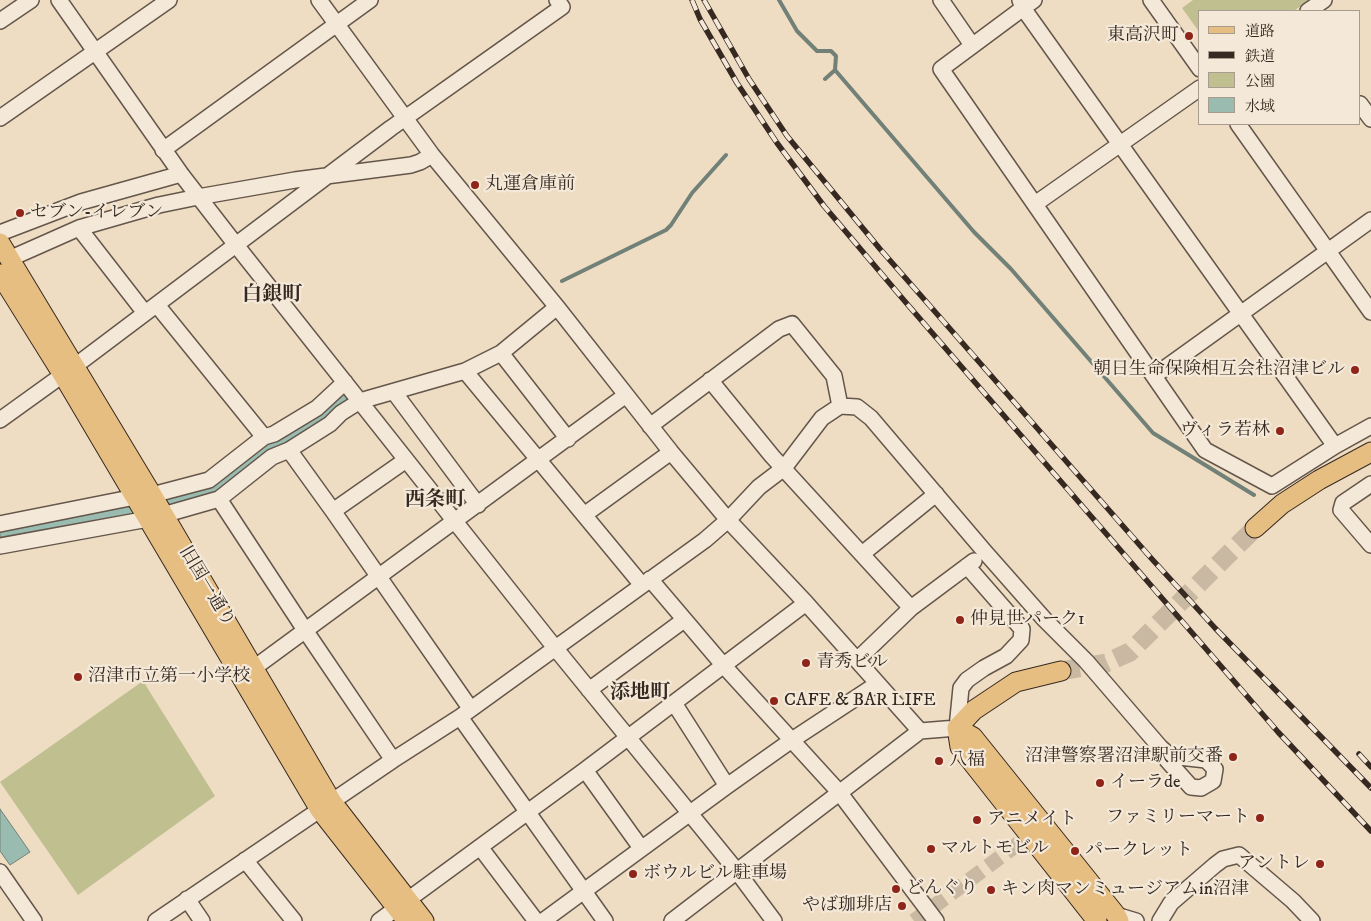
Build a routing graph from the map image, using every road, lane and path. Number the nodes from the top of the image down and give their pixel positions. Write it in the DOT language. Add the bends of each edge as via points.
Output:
graph roads {
  1 [pos="32,0"];
  2 [pos="59,0"];
  3 [pos="169,0"];
  4 [pos="319,0"];
  5 [pos="370,0"];
  6 [pos="941,0"];
  7 [pos="1151,0"];
  8 [pos="1324,0"];
  9 [pos="559,3"];
  10 [pos="1025,3"];
  11 [pos="1309,10"];
  12 [pos="0,21"];
  13 [pos="337,24"];
  14 [pos="972,45"];
  15 [pos="96,52"];
  16 [pos="1198,66"];
  17 [pos="1198,89"];
  18 [pos="1361,105"];
  19 [pos="0,118"];
  20 [pos="405,119"];
  21 [pos="1371,119"];
  22 [pos="1239,125"];
  23 [pos="1120,145"];
  24 [pos="164,150"];
  25 [pos="432,155"];
  26 [pos="181,174"];
  27 [pos="326,177"];
  28 [pos="198,197"];
  29 [pos="1035,204"];
  30 [pos="1371,220"];
  31 [pos="79,228"];
  32 [pos="0,233"];
  33 [pos="236,245"];
  34 [pos="1328,251"];
  35 [pos="3,259"];
  36 [pos="557,307"];
  37 [pos="151,309"];
  38 [pos="1371,312"];
  39 [pos="1240,314"];
  40 [pos="500,353"];
  41 [pos="69,371"];
  42 [pos="465,371"];
  43 [pos="1154,376"];
  44 [pos="710,380"];
  45 [pos="345,382"];
  46 [pos="394,392"];
  47 [pos="626,395"];
  48 [pos="360,401"];
  49 [pos="840,406"];
  50 [pos="0,420"];
  51 [pos="650,426"];
  52 [pos="1371,426"];
  53 [pos="264,437"];
  54 [pos="568,439"];
  55 [pos="1334,446"];
  56 [pos="288,450"];
  57 [pos="671,452"];
  58 [pos="1371,452"];
  59 [pos="406,460"];
  60 [pos="538,461"];
  61 [pos="784,468"];
  62 [pos="1371,484"];
  63 [pos="936,494"];
  64 [pos="219,499"];
  65 [pos="149,505"];
  66 [pos="478,505"];
  67 [pos="334,511"];
  68 [pos="584,515"];
  69 [pos="728,520"];
  70 [pos="456,521"];
  71 [pos="0,524"];
  72 [pos="1254,528"];
  73 [pos="1371,545"];
  74 [pos="0,546"];
  75 [pos="985,552"];
  76 [pos="862,554"];
  77 [pos="967,566"];
  78 [pos="379,577"];
  79 [pos="646,582"];
  80 [pos="806,604"];
  81 [pos="911,608"];
  82 [pos="684,620"];
  83 [pos="305,630"];
  84 [pos="556,649"];
  85 [pos="857,660"];
  86 [pos="724,666"];
  87 [pos="254,668"];
  88 [pos="1061,671"];
  89 [pos="877,684"];
  90 [pos="589,690"];
  91 [pos="674,703"];
  92 [pos="465,712"];
  93 [pos="957,728"];
  94 [pos="920,731"];
  95 [pos="628,737"];
  96 [pos="792,740"];
  97 [pos="1160,747"];
  98 [pos="393,760"];
  99 [pos="585,770"];
  100 [pos="727,786"];
  101 [pos="839,792"];
  102 [pos="326,806"];
  103 [pos="527,812"];
  104 [pos="690,813"];
  105 [pos="480,847"];
  106 [pos="641,848"];
  107 [pos="245,860"];
  108 [pos="736,870"];
  109 [pos="0,872"];
  110 [pos="583,892"];
  111 [pos="187,899"];
  112 [pos="404,909"];
  113 [pos="1118,918"];
  114 [pos="34,921"];
  115 [pos="156,921"];
  116 [pos="202,921"];
  117 [pos="294,921"];
  118 [pos="379,921"];
  119 [pos="424,921"];
  120 [pos="536,921"];
  121 [pos="543,921"];
  122 [pos="605,921"];
  123 [pos="672,921"];
  124 [pos="774,921"];
  125 [pos="936,921"];
  126 [pos="1097,921"];
  127 [pos="1136,921"];
  128 [pos="1160,921"];
  129 [pos="1312,921"];
  1 -- 12 [label="street"];
  2 -- 15 [label="street"];
  3 -- 15 [label="street"];
  4 -- 13 [label="street"];
  5 -- 13 [label="street"];
  6 -- 14 [label="street"];
  7 -- 16 [label="street"];
  8 -- 11 [label="street"];
  9 -- 20 [label="street"];
  10 -- 14 [label="street"];
  10 -- 23 [label="street"];
  13 -- 20 [label="street"];
  13 -- 24 [label="street"];
  14 -- 29 [label="street" via="941,69"];
  15 -- 19 [label="street"];
  15 -- 24 [label="street"];
  17 -- 23 [label="street"];
  18 -- 21 [label="street"];
  20 -- 25 [label="street"];
  20 -- 27 [label="street"];
  22 -- 34 [label="street"];
  23 -- 29 [label="street"];
  23 -- 39 [label="street"];
  24 -- 26 [label="street"];
  25 -- 27 [label="street" via="411,165"];
  25 -- 36 [label="street"];
  26 -- 28 [label="street"];
  26 -- 32 [label="street" via="81,202"];
  27 -- 28 [label="street"];
  27 -- 33 [label="street"];
  28 -- 31 [label="street"];
  28 -- 33 [label="street"];
  29 -- 43 [label="street"];
  30 -- 34 [label="street"];
  31 -- 35 [label="street"];
  31 -- 37 [label="street"];
  33 -- 37 [label="street"];
  33 -- 45 [label="street"];
  34 -- 38 [label="street"];
  34 -- 39 [label="street"];
  35 -- 41 [label="main road, 旧国一通り"];
  36 -- 40 [label="street"];
  36 -- 47 [label="street"];
  37 -- 41 [label="street"];
  37 -- 53 [label="street"];
  39 -- 43 [label="street"];
  39 -- 55 [label="street"];
  40 -- 42 [label="street"];
  40 -- 54 [label="street"];
  41 -- 50 [label="street"];
  41 -- 65 [label="main road, 旧国一通り"];
  42 -- 46 [label="street"];
  42 -- 60 [label="street"];
  43 -- 55 [label="street" via="1205,450 1272,486"];
  44 -- 49 [label="street" via="779,329 792,324 834,376"];
  44 -- 51 [label="street"];
  44 -- 61 [label="street"];
  45 -- 48 [label="street"];
  45 -- 53 [label="street" via="317,408"];
  46 -- 48 [label="street"];
  46 -- 66 [label="street"];
  47 -- 51 [label="street"];
  47 -- 54 [label="street"];
  48 -- 56 [label="street"];
  48 -- 59 [label="street"];
  49 -- 61 [label="street" via="822,418"];
  49 -- 63 [label="street" via="856,407 871,418"];
  51 -- 57 [label="street"];
  52 -- 55 [label="street"];
  53 -- 65 [label="street" via="209,480"];
  54 -- 60 [label="street"];
  56 -- 64 [label="street" via="272,457"];
  56 -- 67 [label="street"];
  57 -- 68 [label="street"];
  57 -- 69 [label="street"];
  58 -- 72 [label="main road" via="1282,504"];
  59 -- 67 [label="street"];
  59 -- 70 [label="street"];
  60 -- 66 [label="street"];
  60 -- 68 [label="street"];
  61 -- 69 [label="street" via="759,487"];
  61 -- 76 [label="street"];
  62 -- 73 [label="street" via="1343,503 1341,510"];
  63 -- 75 [label="street"];
  63 -- 76 [label="street"];
  64 -- 65 [label="street"];
  64 -- 83 [label="street"];
  65 -- 71 [label="street"];
  65 -- 74 [label="street"];
  65 -- 87 [label="main road, 旧国一通り"];
  65 -- 102 [label="main road, 旧国一通り"];
  66 -- 70 [label="street"];
  67 -- 78 [label="street"];
  68 -- 79 [label="street"];
  69 -- 79 [label="street"];
  69 -- 80 [label="street"];
  70 -- 78 [label="street"];
  70 -- 84 [label="street"];
  75 -- 77 [label="street"];
  75 -- 97 [label="street"];
  76 -- 81 [label="street"];
  77 -- 81 [label="street"];
  77 -- 93 [label="street" via="1022,629 1021,640 1006,656 967,680 961,688"];
  78 -- 83 [label="street"];
  78 -- 92 [label="street"];
  79 -- 82 [label="street"];
  79 -- 84 [label="street"];
  80 -- 85 [label="street"];
  80 -- 86 [label="street"];
  81 -- 85 [label="street"];
  82 -- 86 [label="street"];
  82 -- 90 [label="street"];
  83 -- 87 [label="street"];
  83 -- 98 [label="street"];
  84 -- 90 [label="street"];
  84 -- 92 [label="street"];
  85 -- 89 [label="street"];
  86 -- 91 [label="street"];
  86 -- 96 [label="street"];
  87 -- 102 [label="main road, 旧国一通り"];
  88 -- 93 [label="main road" via="1016,682 974,710"];
  89 -- 94 [label="street"];
  89 -- 96 [label="street"];
  90 -- 95 [label="street"];
  91 -- 95 [label="street"];
  91 -- 100 [label="street"];
  92 -- 98 [label="street"];
  92 -- 103 [label="street"];
  93 -- 94 [label="street"];
  93 -- 113 [label="main road" via="974,737"];
  93 -- 126 [label="main road" via="960,747"];
  94 -- 101 [label="street"];
  95 -- 99 [label="street"];
  95 -- 104 [label="street"];
  96 -- 100 [label="street"];
  96 -- 101 [label="street"];
  98 -- 102 [label="street"];
  99 -- 103 [label="street"];
  99 -- 106 [label="street"];
  100 -- 104 [label="street"];
  101 -- 108 [label="street"];
  101 -- 125 [label="street"];
  102 -- 107 [label="street"];
  102 -- 112 [label="main road, 旧国一通り"];
  103 -- 105 [label="street"];
  103 -- 110 [label="street"];
  104 -- 106 [label="street"];
  104 -- 108 [label="street"];
  105 -- 112 [label="street"];
  105 -- 120 [label="street"];
  106 -- 110 [label="street"];
  107 -- 111 [label="street"];
  107 -- 117 [label="street"];
  108 -- 123 [label="street"];
  108 -- 124 [label="street"];
  109 -- 114 [label="street"];
  110 -- 121 [label="street"];
  110 -- 122 [label="street"];
  111 -- 115 [label="street"];
  111 -- 116 [label="street"];
  112 -- 118 [label="street"];
  112 -- 119 [label="main road, 旧国一通り"];
  113 -- 127 [label="street"];
  128 -- 129 [label="street" via="1171,902 1215,865 1223,859 1240,855"];
}
